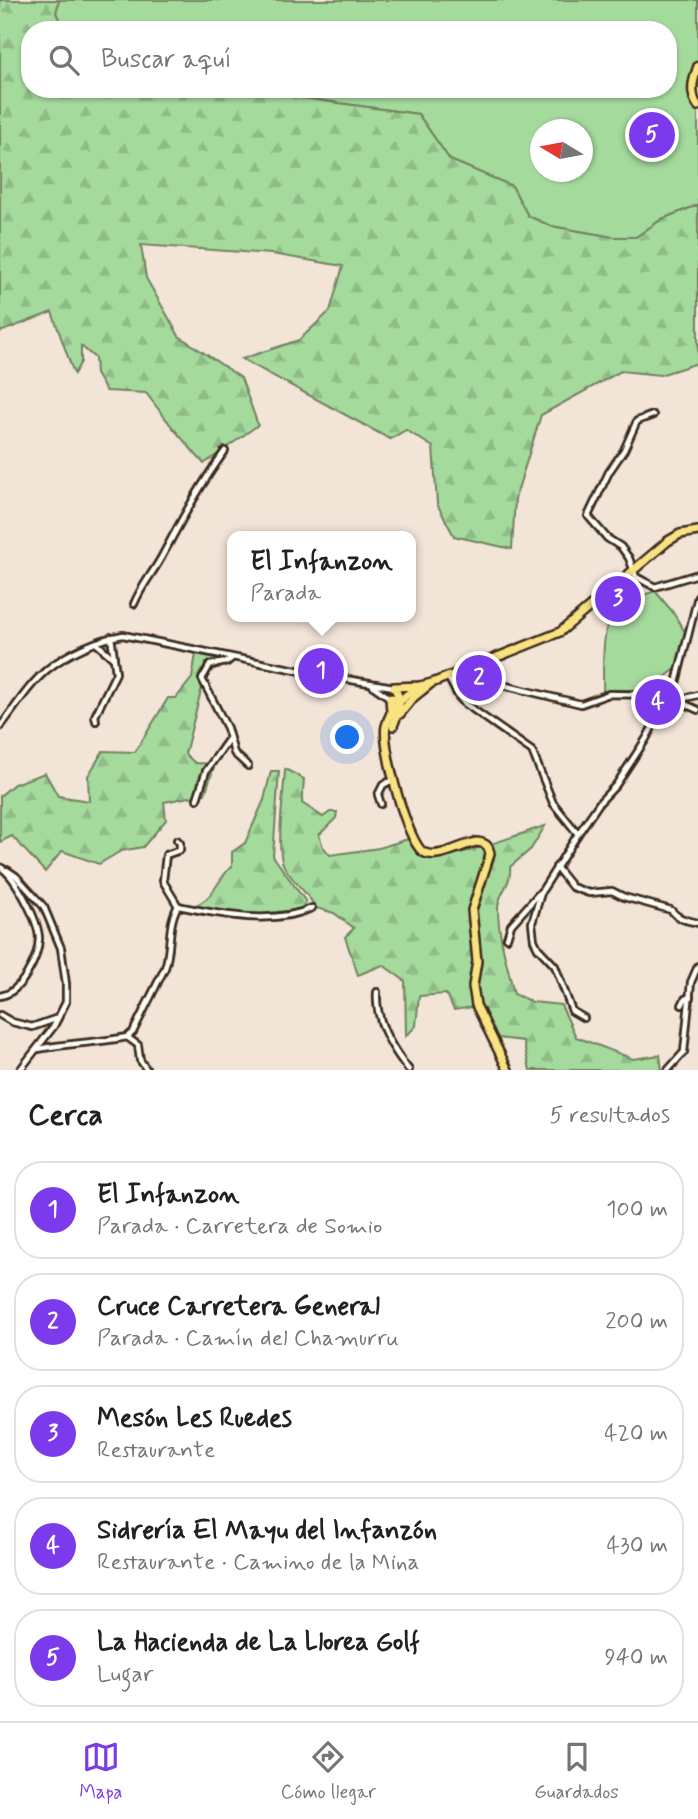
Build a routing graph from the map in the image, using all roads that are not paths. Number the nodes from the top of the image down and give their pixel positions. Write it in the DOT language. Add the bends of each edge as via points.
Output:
graph roads {
  1 [pos="698,66"];
  2 [pos="698,106"];
  3 [pos="653,415"];
  4 [pos="225,451"];
  5 [pos="698,531"];
  6 [pos="633,571"];
  7 [pos="698,575"];
  8 [pos="698,596"];
  9 [pos="134,604"];
  10 [pos="111,637"];
  11 [pos="96,643"];
  12 [pos="233,658"];
  13 [pos="114,659"];
  14 [pos="452,676"];
  15 [pos="432,683"];
  16 [pos="369,684"];
  17 [pos="420,686"];
  18 [pos="394,687"];
  19 [pos="698,695"];
  20 [pos="414,697"];
  21 [pos="668,697"];
  22 [pos="390,698"];
  23 [pos="400,699"];
  24 [pos="698,710"];
  25 [pos="391,713"];
  26 [pos="96,721"];
  27 [pos="393,726"];
  28 [pos="0,727"];
  29 [pos="229,739"];
  30 [pos="387,750"];
  31 [pos="248,766"];
  32 [pos="394,779"];
  33 [pos="197,799"];
  34 [pos="381,804"];
  35 [pos="578,834"];
  36 [pos="177,839"];
  37 [pos="0,867"];
  38 [pos="556,867"];
  39 [pos="7,870"];
  40 [pos="542,889"];
  41 [pos="178,906"];
  42 [pos="312,908"];
  43 [pos="698,923"];
  44 [pos="507,938"];
  45 [pos="698,966"];
  46 [pos="377,992"];
  47 [pos="0,996"];
  48 [pos="690,997"];
  49 [pos="682,1005"];
  50 [pos="0,1014"];
  51 [pos="58,1018"];
  52 [pos="584,1018"];
  53 [pos="127,1037"];
  54 [pos="38,1049"];
  55 [pos="20,1070"];
  56 [pos="147,1070"];
  57 [pos="409,1070"];
  58 [pos="508,1070"];
  59 [pos="668,1070"];
  1 -- 2 [label="highway" via="692,94"];
  3 -- 6 [label="street" via="637,421 588,516 621,547"];
  4 -- 9 [label="street" via="197,489"];
  5 -- 6 [label="highway" via="674,537"];
  6 -- 7 [label="street" via="655,587"];
  6 -- 14 [label="highway" via="560,632"];
  8 -- 21 [label="street" via="679,673"];
  10 -- 11 [label="street"];
  10 -- 12 [label="street" via="134,635"];
  10 -- 13 [label="street"];
  11 -- 13 [label="street"];
  11 -- 28 [label="street" via="49,668"];
  12 -- 16 [label="street"];
  12 -- 29 [label="street" via="210,665 202,679"];
  13 -- 26 [label="street" via="116,673"];
  14 -- 15 [label="highway"];
  14 -- 21 [label="street" via="581,704 609,694"];
  14 -- 35 [label="street" via="452,687 464,703 532,751 553,803"];
  15 -- 17 [label="highway"];
  15 -- 20 [label="highway"];
  16 -- 18 [label="street"];
  16 -- 22 [label="street"];
  17 -- 18 [label="highway"];
  17 -- 23 [label="highway"];
  18 -- 23 [label="highway"];
  19 -- 21 [label="street"];
  20 -- 23 [label="highway"];
  20 -- 27 [label="highway"];
  21 -- 24 [label="street"];
  21 -- 35 [label="street" via="616,785"];
  22 -- 23 [label="highway"];
  22 -- 25 [label="highway"];
  23 -- 25 [label="highway"];
  23 -- 27 [label="highway"];
  25 -- 30 [label="highway" via="385,733"];
  27 -- 30 [label="highway"];
  29 -- 31 [label="street" via="238,760"];
  29 -- 33 [label="street" via="206,771"];
  30 -- 32 [label="highway"];
  32 -- 34 [label="street" via="383,785 378,795"];
  32 -- 58 [label="highway" via="411,838 420,850 433,855 477,842 489,847 472,911 477,961 473,996"];
  35 -- 38 [label="street"];
  36 -- 41 [label="street" via="180,850 166,855 163,881"];
  37 -- 39 [label="street"];
  38 -- 40 [label="street"];
  38 -- 43 [label="street" via="572,887 589,893 612,891"];
  39 -- 47 [label="street" via="27,906 39,943 20,983"];
  39 -- 51 [label="street" via="44,907 61,948 66,1002"];
  40 -- 44 [label="street" via="511,925"];
  40 -- 52 [label="street" via="533,923 534,940 555,966 572,1011"];
  41 -- 42 [label="street" via="253,917"];
  41 -- 53 [label="street" via="165,968"];
  45 -- 48 [label="street"];
  46 -- 57 [label="street" via="377,1006 392,1049"];
  48 -- 49 [label="street"];
  48 -- 59 [label="street" via="684,1052"];
  50 -- 51 [label="street" via="26,1027"];
  51 -- 54 [label="street"];
  53 -- 54 [label="street"];
  53 -- 56 [label="street" via="138,1045"];
  54 -- 55 [label="street"];
}
